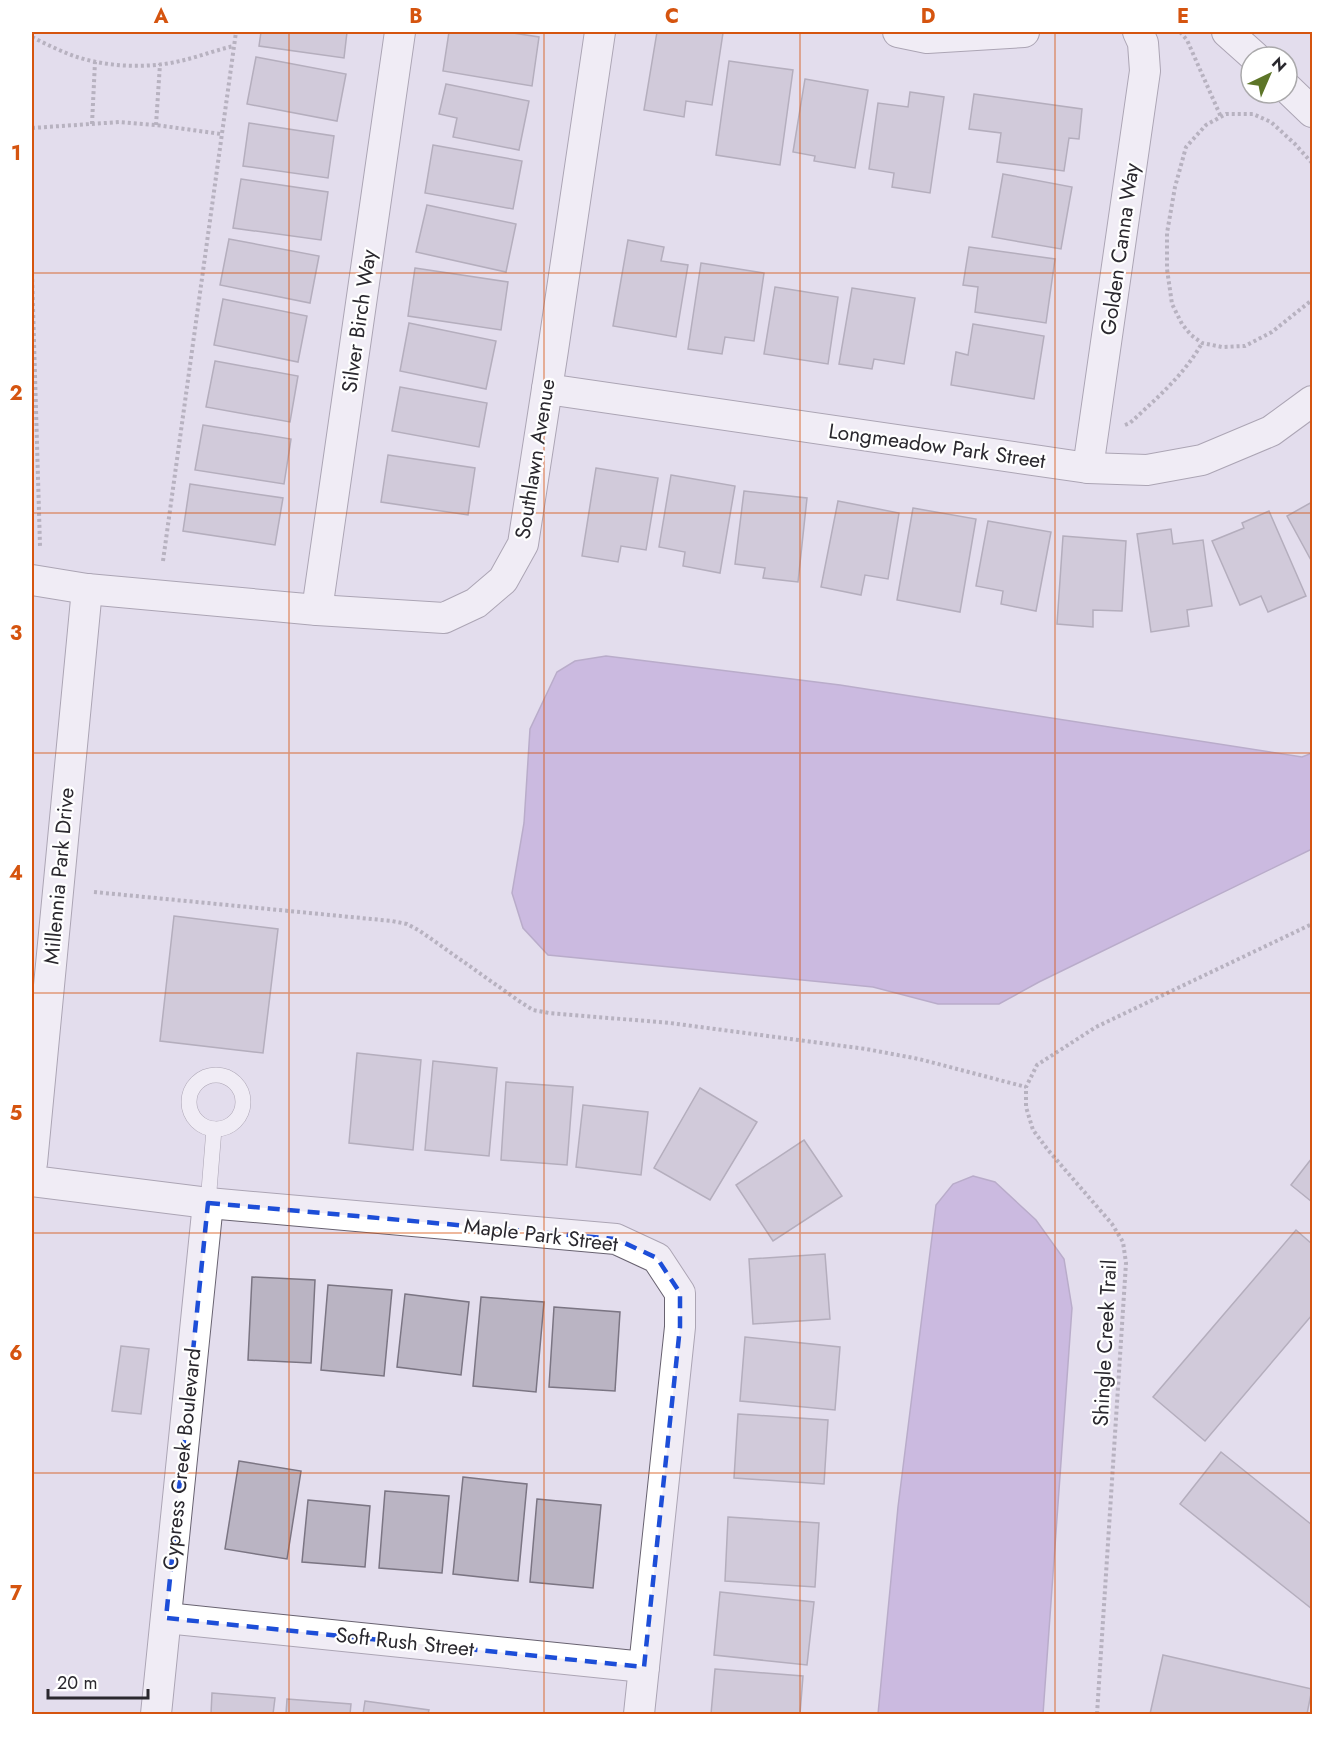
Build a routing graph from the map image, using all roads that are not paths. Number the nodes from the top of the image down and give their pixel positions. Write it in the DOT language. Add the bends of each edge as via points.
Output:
graph roads {
  1 [pos="400,32"];
  2 [pos="600,32"];
  3 [pos="898,32"];
  4 [pos="1023,32"];
  5 [pos="1138,32"];
  6 [pos="1227,32"];
  7 [pos="1241,45"];
  8 [pos="1299,100"];
  9 [pos="1312,112"];
  10 [pos="547,388"];
  11 [pos="1312,401"];
  12 [pos="1088,468"];
  13 [pos="32,580"];
  14 [pos="87,589"];
  15 [pos="317,610"];
  16 [pos="214,1129"];
  17 [pos="32,1163"];
  18 [pos="32,1181"];
  19 [pos="208,1203"];
  20 [pos="166,1618"];
  21 [pos="644,1667"];
  22 [pos="156,1714"];
  23 [pos="639,1714"];
  1 -- 15 [label="street, Silver Birch Way"];
  2 -- 10 [label="street, Southlawn Avenue"];
  3 -- 4 [label="street" via="927,38"];
  5 -- 12 [label="street, Golden Canna Way" via="1145,71"];
  6 -- 7 [label="street"];
  8 -- 9 [label="street"];
  10 -- 12 [label="street, Longmeadow Park Street"];
  10 -- 15 [label="street, Southlawn Avenue" via="523,544 503,580 476,603 444,618"];
  11 -- 12 [label="street, Longmeadow Park Street" via="1271,430 1202,460 1147,470"];
  13 -- 14 [label="street, Southlawn Avenue"];
  14 -- 15 [label="street, Southlawn Avenue"];
  14 -- 17 [label="street, Millennia Park Drive"];
  16 -- 19 [label="lane"];
  18 -- 19 [label="street, Maple Park Street"];
  19 -- 20 [label="street, Cypress Creek Boulevard"];
  19 -- 21 [label="street, Maple Park Street" via="616,1239 657,1258 680,1293 680,1327"];
  20 -- 21 [label="street, Soft Rush Street"];
  20 -- 22 [label="street, Cypress Creek Boulevard"];
  21 -- 23 [label="street, Maple Park Street"];
}
